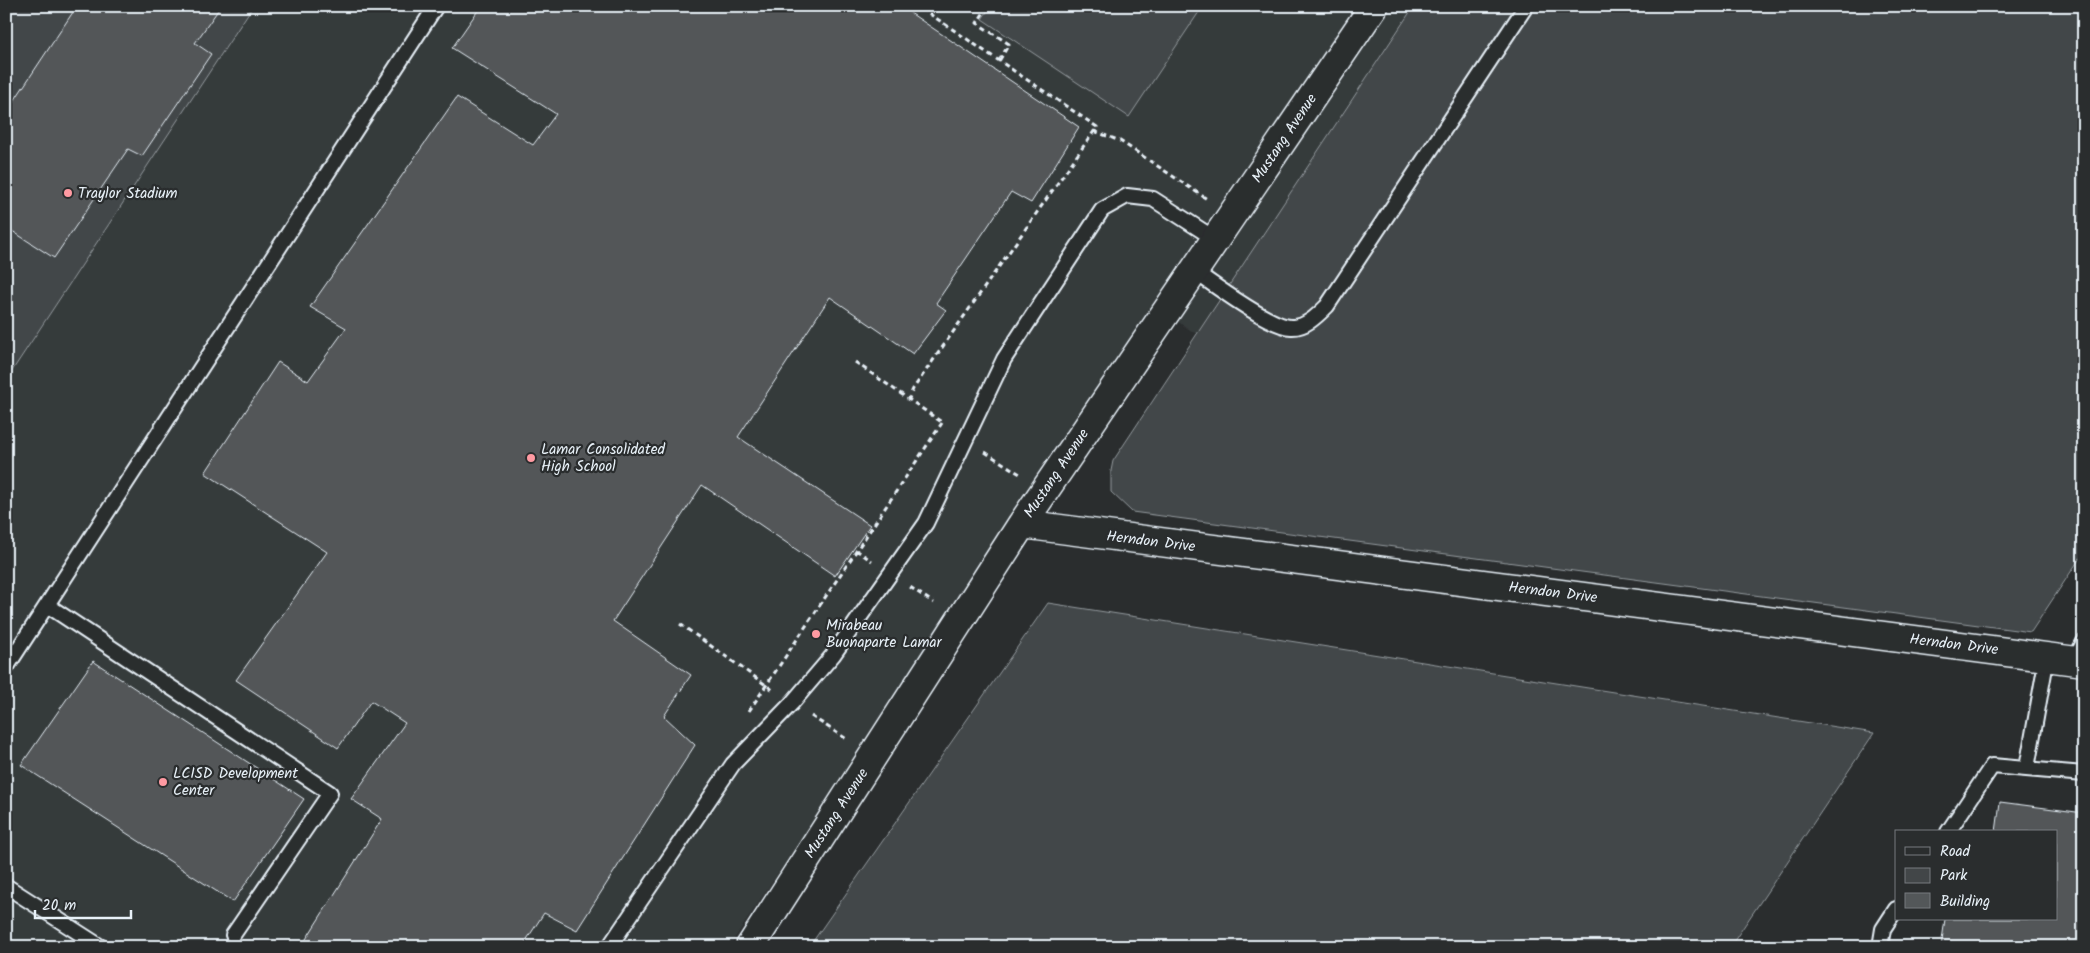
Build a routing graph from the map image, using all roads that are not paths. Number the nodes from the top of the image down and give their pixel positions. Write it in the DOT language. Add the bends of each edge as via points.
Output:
graph roads {
  1 [pos="436,6"];
  2 [pos="1374,6"];
  3 [pos="1526,6"];
  4 [pos="1215,239"];
  5 [pos="1194,271"];
  6 [pos="1022,524"];
  7 [pos="47,605"];
  8 [pos="2081,655"];
  9 [pos="2047,656"];
  10 [pos="6,668"];
  11 [pos="2027,768"];
  12 [pos="2084,774"];
  13 [pos="1949,830"];
  14 [pos="6,886"];
  15 [pos="1895,911"];
  16 [pos="234,935"];
  17 [pos="101,947"];
  18 [pos="609,947"];
  19 [pos="750,947"];
  20 [pos="1880,947"];
  1 -- 7 [label="lane"];
  2 -- 4 [label="street, Mustang Avenue"];
  3 -- 5 [label="lane" via="1326,306 1312,321 1290,327 1262,316"];
  4 -- 5 [label="street, Mustang Avenue"];
  4 -- 18 [label="lane" via="1154,199 1127,196 1102,210 1004,359 926,522 833,654 734,764"];
  5 -- 6 [label="street, Mustang Avenue"];
  6 -- 9 [label="street, Herndon Drive"];
  6 -- 19 [label="street, Mustang Avenue"];
  7 -- 10 [label="lane"];
  7 -- 16 [label="lane" via="330,793"];
  8 -- 9 [label="street, Herndon Drive"];
  9 -- 11 [label="lane"];
  11 -- 12 [label="lane"];
  11 -- 13 [label="lane" via="1992,766"];
  14 -- 17 [label="lane"];
  15 -- 20 [label="lane" via="1883,929"];
}
